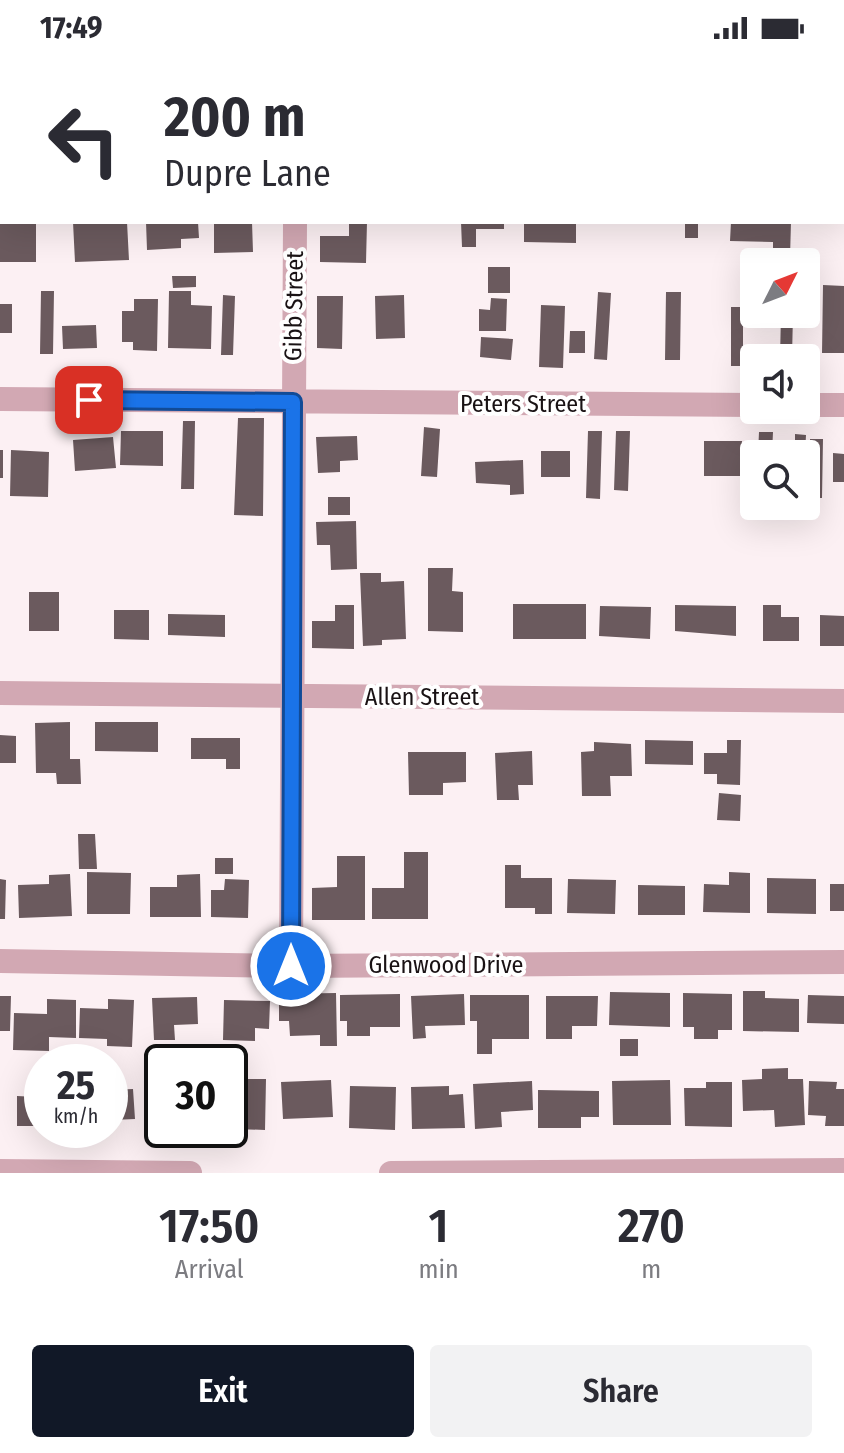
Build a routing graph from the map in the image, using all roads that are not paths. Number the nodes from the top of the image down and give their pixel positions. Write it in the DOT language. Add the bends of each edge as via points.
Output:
graph roads {
  1 [pos="295,224"];
  2 [pos="0,399"];
  3 [pos="293,402"];
  4 [pos="740,405"];
  5 [pos="820,405"];
  6 [pos="844,405"];
  7 [pos="0,693"];
  8 [pos="292,696"];
  9 [pos="844,701"];
  10 [pos="0,961"];
  11 [pos="844,962"];
  12 [pos="291,966"];
  13 [pos="844,1170"];
  14 [pos="0,1171"];
  15 [pos="190,1173"];
  16 [pos="391,1173"];
  1 -- 3 [label="street, Gibb Street"];
  2 -- 3 [label="street, Peters Street"];
  3 -- 4 [label="street, Peters Street"];
  3 -- 8 [label="street, Gibb Street"];
  5 -- 6 [label="street"];
  7 -- 8 [label="street, Allen Street"];
  8 -- 9 [label="street, Allen Street"];
  8 -- 12 [label="street, Gibb Street"];
  10 -- 12 [label="street, Glenwood Drive"];
  11 -- 12 [label="street, Glenwood Drive"];
  13 -- 16 [label="street"];
  14 -- 15 [label="street"];
}
